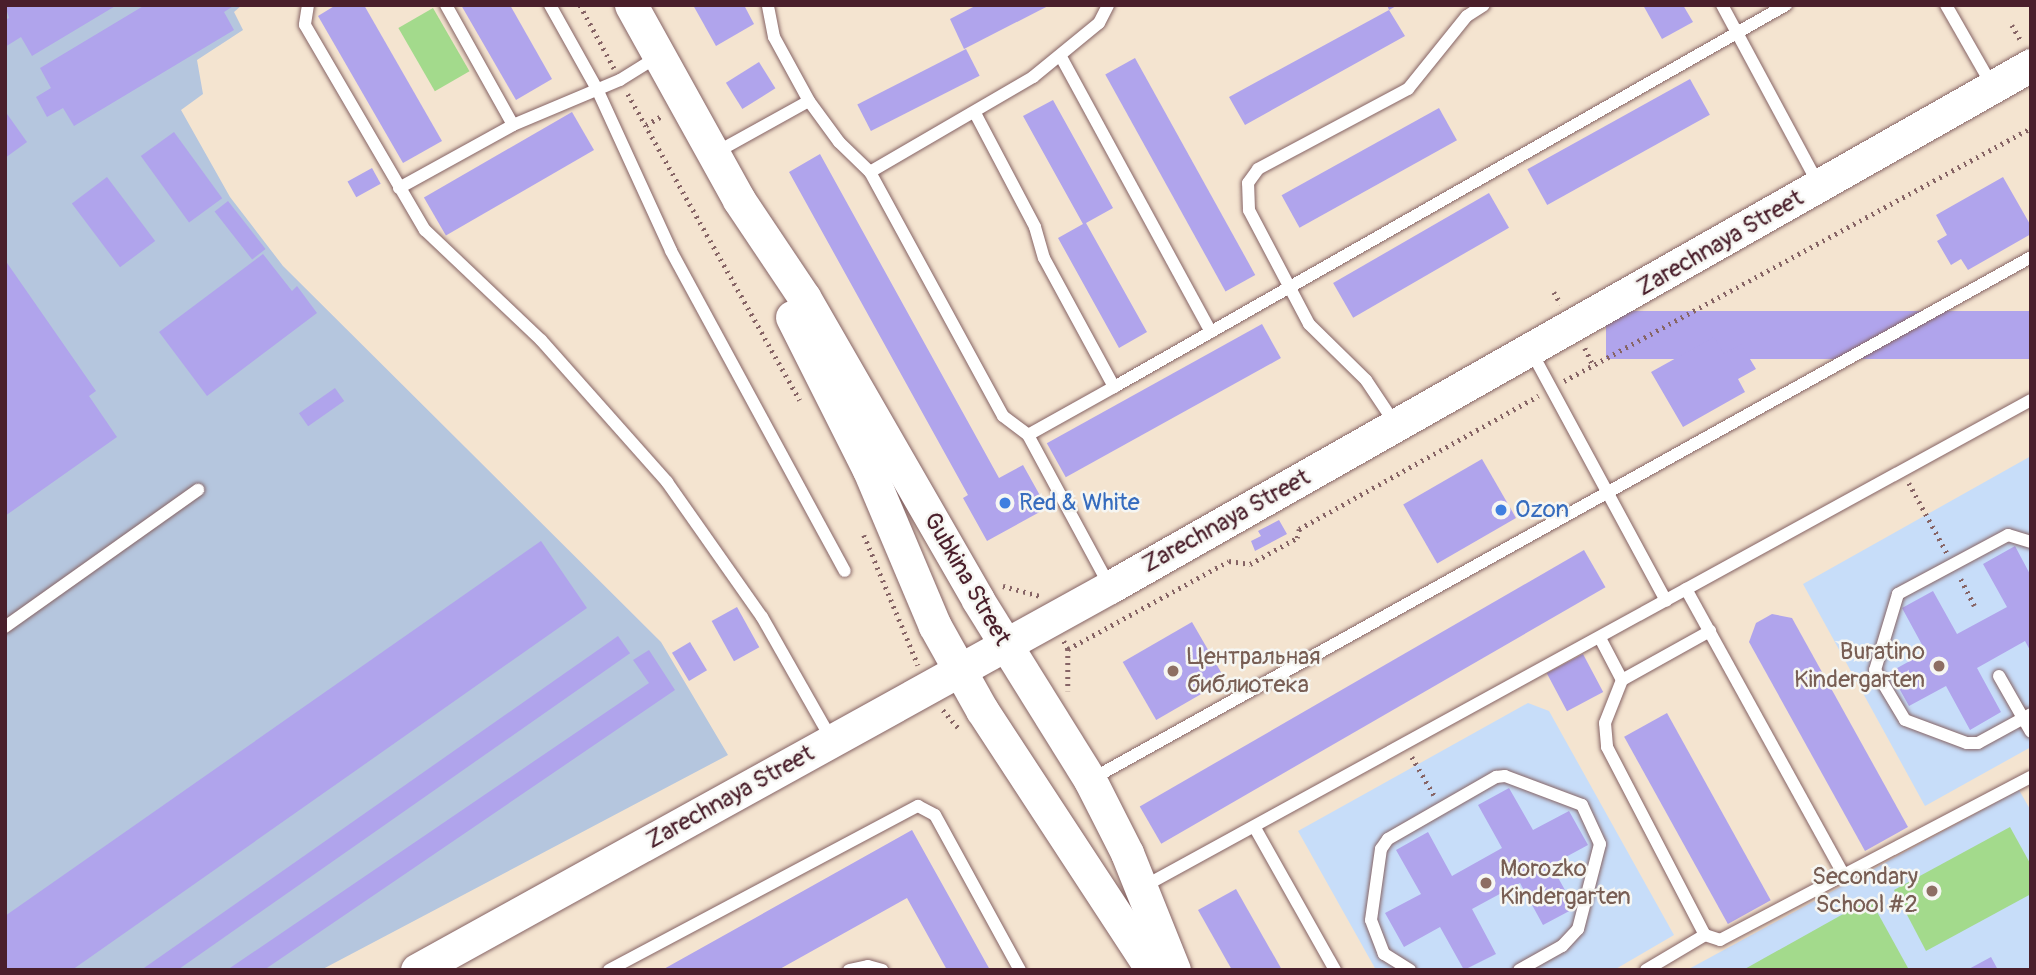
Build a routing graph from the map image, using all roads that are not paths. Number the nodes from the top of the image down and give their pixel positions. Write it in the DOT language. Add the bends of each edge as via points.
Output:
graph roads {
  1 [pos="309,5"];
  2 [pos="446,5"];
  3 [pos="550,5"];
  4 [pos="631,5"];
  5 [pos="768,5"];
  6 [pos="1108,5"];
  7 [pos="1484,5"];
  8 [pos="1721,5"];
  9 [pos="1786,5"];
  10 [pos="1946,5"];
  11 [pos="1737,33"];
  12 [pos="659,56"];
  13 [pos="1061,57"];
  14 [pos="2031,65"];
  15 [pos="1993,87"];
  16 [pos="597,89"];
  17 [pos="809,101"];
  18 [pos="975,113"];
  19 [pos="513,125"];
  20 [pos="714,154"];
  21 [pos="870,172"];
  22 [pos="1819,186"];
  23 [pos="399,188"];
  24 [pos="739,200"];
  25 [pos="2031,257"];
  26 [pos="1290,288"];
  27 [pos="1211,332"];
  28 [pos="1531,350"];
  29 [pos="1114,387"];
  30 [pos="2031,400"];
  31 [pos="1396,425"];
  32 [pos="1028,435"];
  33 [pos="198,490"];
  34 [pos="1608,492"];
  35 [pos="2031,542"];
  36 [pos="845,571"];
  37 [pos="1110,587"];
  38 [pos="1686,589"];
  39 [pos="1666,601"];
  40 [pos="5,627"];
  41 [pos="1710,631"];
  42 [pos="1600,638"];
  43 [pos="1006,645"];
  44 [pos="960,670"];
  45 [pos="2000,676"];
  46 [pos="1622,680"];
  47 [pos="2027,716"];
  48 [pos="2031,732"];
  49 [pos="832,741"];
  50 [pos="2031,777"];
  51 [pos="1090,780"];
  52 [pos="1255,828"];
  53 [pos="1844,875"];
  54 [pos="1141,889"];
  55 [pos="1705,935"];
  56 [pos="416,970"];
  57 [pos="609,970"];
  58 [pos="849,970"];
  59 [pos="882,970"];
  60 [pos="1020,970"];
  61 [pos="1152,970"];
  62 [pos="1174,970"];
  63 [pos="1335,970"];
  64 [pos="1410,970"];
  65 [pos="1519,970"];
  66 [pos="1646,970"];
  1 -- 23 [label="lane" via="305,25"];
  2 -- 19 [label="lane"];
  3 -- 16 [label="lane"];
  4 -- 12 [label="main road, Gubkina Street"];
  5 -- 17 [label="lane" via="774,37"];
  6 -- 13 [label="lane" via="1099,23"];
  7 -- 26 [label="lane" via="1467,16 1408,89 1258,169 1248,183 1249,210"];
  8 -- 11 [label="lane"];
  9 -- 11 [label="lane"];
  10 -- 15 [label="lane"];
  11 -- 22 [label="lane"];
  11 -- 26 [label="lane"];
  12 -- 16 [label="lane"];
  12 -- 20 [label="main road, Gubkina Street"];
  13 -- 18 [label="lane"];
  13 -- 27 [label="lane"];
  14 -- 15 [label="main road, Zarechnaya Street"];
  15 -- 22 [label="main road, Zarechnaya Street"];
  16 -- 19 [label="lane"];
  16 -- 36 [label="lane" via="671,251"];
  17 -- 20 [label="lane"];
  17 -- 21 [label="lane" via="839,142"];
  18 -- 21 [label="lane"];
  18 -- 29 [label="lane" via="1035,227 1044,258"];
  19 -- 23 [label="lane"];
  20 -- 24 [label="main road, Gubkina Street"];
  21 -- 32 [label="lane" via="1003,416"];
  22 -- 28 [label="main road, Zarechnaya Street"];
  23 -- 49 [label="lane" via="437,245 541,340 667,482 762,617"];
  24 -- 43 [label="main road, Gubkina Street" via="804,297"];
  24 -- 44 [label="main road, Gubkina Street" via="785,304 869,470 924,604"];
  25 -- 34 [label="lane"];
  26 -- 27 [label="lane"];
  26 -- 31 [label="lane" via="1309,324 1366,380"];
  27 -- 29 [label="lane"];
  28 -- 31 [label="main road, Zarechnaya Street"];
  28 -- 34 [label="lane"];
  29 -- 32 [label="lane"];
  30 -- 38 [label="lane"];
  31 -- 37 [label="main road, Zarechnaya Street"];
  32 -- 37 [label="lane"];
  33 -- 40 [label="lane"];
  34 -- 39 [label="lane"];
  34 -- 51 [label="lane"];
  35 -- 47 [label="lane" via="2008,535 1898,594 1875,670 1905,720 1967,743 1978,743"];
  37 -- 43 [label="main road, Zarechnaya Street"];
  38 -- 39 [label="lane"];
  38 -- 41 [label="lane"];
  39 -- 42 [label="lane"];
  41 -- 46 [label="lane"];
  41 -- 53 [label="lane"];
  42 -- 46 [label="lane"];
  42 -- 52 [label="lane"];
  43 -- 44 [label="main road, Zarechnaya Street"];
  43 -- 51 [label="main road, Gubkina Street"];
  44 -- 49 [label="main road, Zarechnaya Street"];
  44 -- 61 [label="main road, Gubkina Street"];
  45 -- 47 [label="lane"];
  46 -- 55 [label="lane" via="1605,723 1607,747"];
  47 -- 48 [label="lane"];
  49 -- 56 [label="main road, Zarechnaya Street"];
  50 -- 53 [label="lane"];
  51 -- 54 [label="main road, Gubkina Street"];
  52 -- 54 [label="lane"];
  52 -- 63 [label="lane"];
  53 -- 55 [label="lane" via="1720,940"];
  54 -- 62 [label="main road, Gubkina Street"];
  55 -- 66 [label="lane"];
  57 -- 60 [label="lane" via="918,806 935,815"];
  58 -- 59 [label="lane" via="869,966"];
  64 -- 65 [label="lane" via="1384,954 1371,920 1381,849 1388,839 1496,776 1575,800 1598,833 1600,844 1577,929 1562,946"];
}
